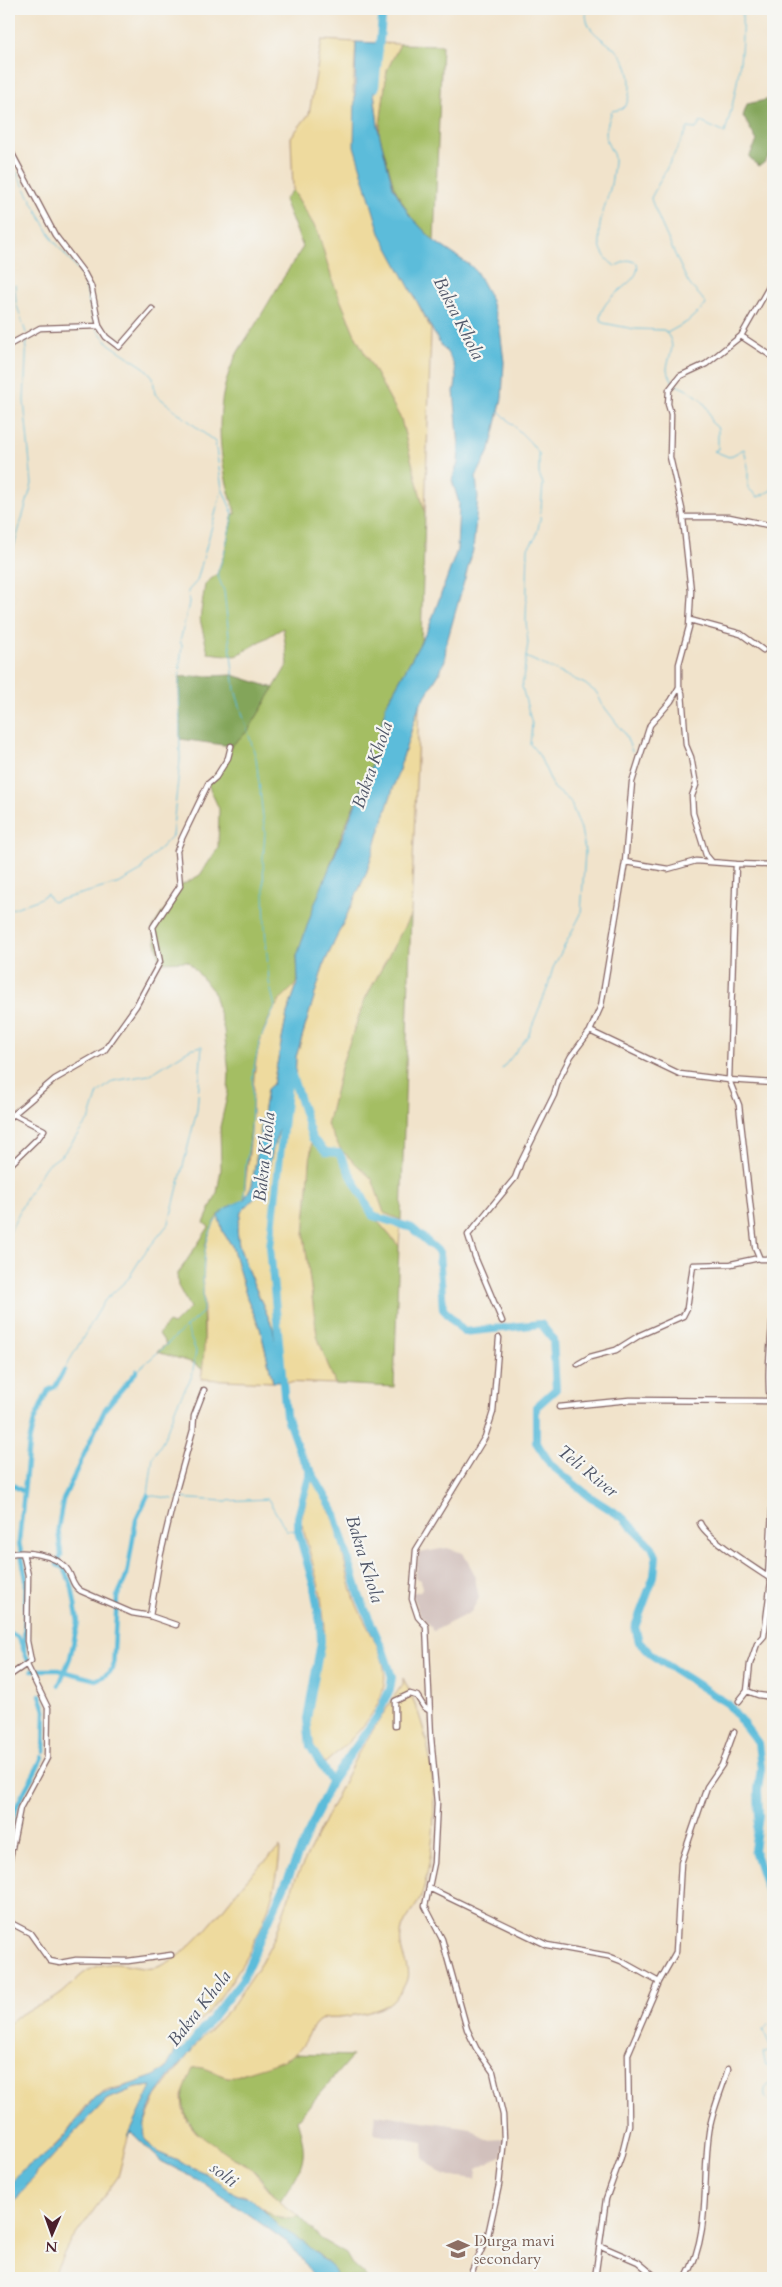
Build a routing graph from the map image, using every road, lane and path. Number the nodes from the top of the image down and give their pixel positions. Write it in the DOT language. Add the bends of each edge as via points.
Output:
graph roads {
  1 [pos="9,148"];
  2 [pos="773,280"];
  3 [pos="152,309"];
  4 [pos="99,326"];
  5 [pos="741,336"];
  6 [pos="9,345"];
  7 [pos="773,357"];
  8 [pos="683,517"];
  9 [pos="773,526"];
  10 [pos="690,620"];
  11 [pos="763,650"];
  12 [pos="679,687"];
  13 [pos="231,746"];
  14 [pos="711,861"];
  15 [pos="625,862"];
  16 [pos="736,864"];
  17 [pos="773,865"];
  18 [pos="590,1031"];
  19 [pos="729,1080"];
  20 [pos="773,1083"];
  21 [pos="11,1116"];
  22 [pos="9,1166"];
  23 [pos="759,1258"];
  24 [pos="772,1259"];
  25 [pos="502,1321"];
  26 [pos="499,1338"];
  27 [pos="578,1364"];
  28 [pos="204,1390"];
  29 [pos="771,1401"];
  30 [pos="559,1407"];
  31 [pos="773,1496"];
  32 [pos="700,1522"];
  33 [pos="9,1554"];
  34 [pos="26,1554"];
  35 [pos="771,1580"];
  36 [pos="150,1616"];
  37 [pos="176,1625"];
  38 [pos="27,1665"];
  39 [pos="9,1676"];
  40 [pos="747,1691"];
  41 [pos="773,1697"];
  42 [pos="739,1701"];
  43 [pos="430,1711"];
  44 [pos="395,1726"];
  45 [pos="734,1732"];
  46 [pos="9,1827"];
  47 [pos="15,1827"];
  48 [pos="9,1863"];
  49 [pos="429,1888"];
  50 [pos="9,1922"];
  51 [pos="171,1955"];
  52 [pos="659,1982"];
  53 [pos="728,2069"];
  54 [pos="601,2246"];
  55 [pos="469,2278"];
  56 [pos="595,2278"];
  57 [pos="657,2278"];
  58 [pos="686,2278"];
  1 -- 4 [label="street" via="55,235 91,286"];
  2 -- 5 [label="street"];
  3 -- 4 [label="street" via="119,347 106,337"];
  4 -- 6 [label="street" via="40,328"];
  5 -- 7 [label="street"];
  5 -- 8 [label="street" via="706,364 674,381 668,404 670,457"];
  8 -- 9 [label="street" via="729,517"];
  8 -- 10 [label="street" via="691,591"];
  10 -- 11 [label="street" via="741,634"];
  10 -- 12 [label="street" via="680,664"];
  12 -- 14 [label="street" via="686,746 696,785 692,796 694,812 706,856"];
  12 -- 15 [label="street" via="650,725 645,740 630,794"];
  13 -- 21 [label="street" via="224,764 208,784 177,852 180,886 153,927 160,962 153,978 104,1051 56,1079"];
  14 -- 15 [label="street" via="696,861 668,869"];
  14 -- 16 [label="street"];
  15 -- 18 [label="street" via="604,995"];
  16 -- 17 [label="street"];
  16 -- 19 [label="street"];
  18 -- 19 [label="street" via="680,1074"];
  18 -- 25 [label="street" via="571,1056 558,1081 515,1178 468,1235"];
  19 -- 20 [label="street"];
  19 -- 23 [label="street" via="739,1105 755,1247"];
  21 -- 22 [label="street" via="44,1130"];
  23 -- 24 [label="street"];
  23 -- 27 [label="street" via="731,1264 694,1265 683,1316 640,1335 616,1350"];
  24 -- 29 [label="street"];
  26 -- 43 [label="street" via="493,1412 485,1437 416,1550 412,1599 418,1617 426,1626"];
  28 -- 36 [label="street" via="194,1416 166,1533"];
  29 -- 30 [label="street" via="629,1400"];
  31 -- 35 [label="street"];
  32 -- 35 [label="street" via="706,1532 724,1547"];
  33 -- 34 [label="street"];
  34 -- 36 [label="street" via="52,1559 65,1567 74,1587 81,1591 132,1613"];
  34 -- 38 [label="street" via="26,1641 31,1661"];
  35 -- 40 [label="street" via="765,1633 750,1664"];
  36 -- 37 [label="street"];
  38 -- 39 [label="street"];
  38 -- 47 [label="street" via="48,1708 48,1758 20,1808"];
  40 -- 41 [label="street"];
  40 -- 42 [label="street"];
  43 -- 44 [label="street" via="417,1696 410,1694 395,1701"];
  43 -- 49 [label="street" via="437,1803 434,1863"];
  45 -- 52 [label="street" via="722,1765 707,1787 684,1850 679,1874 676,1952"];
  46 -- 47 [label="street"];
  47 -- 48 [label="street"];
  49 -- 52 [label="street" via="547,1945 608,1956"];
  49 -- 55 [label="street" via="426,1906 442,1939 467,2029 493,2072 503,2115 499,2185 488,2235"];
  50 -- 51 [label="street" via="30,1933 50,1961 128,1961"];
  52 -- 54 [label="street" via="628,2054 629,2125 606,2199"];
  53 -- 58 [label="street" via="709,2131 705,2206 694,2261"];
  54 -- 56 [label="street"];
  54 -- 57 [label="street" via="638,2262"];
}
